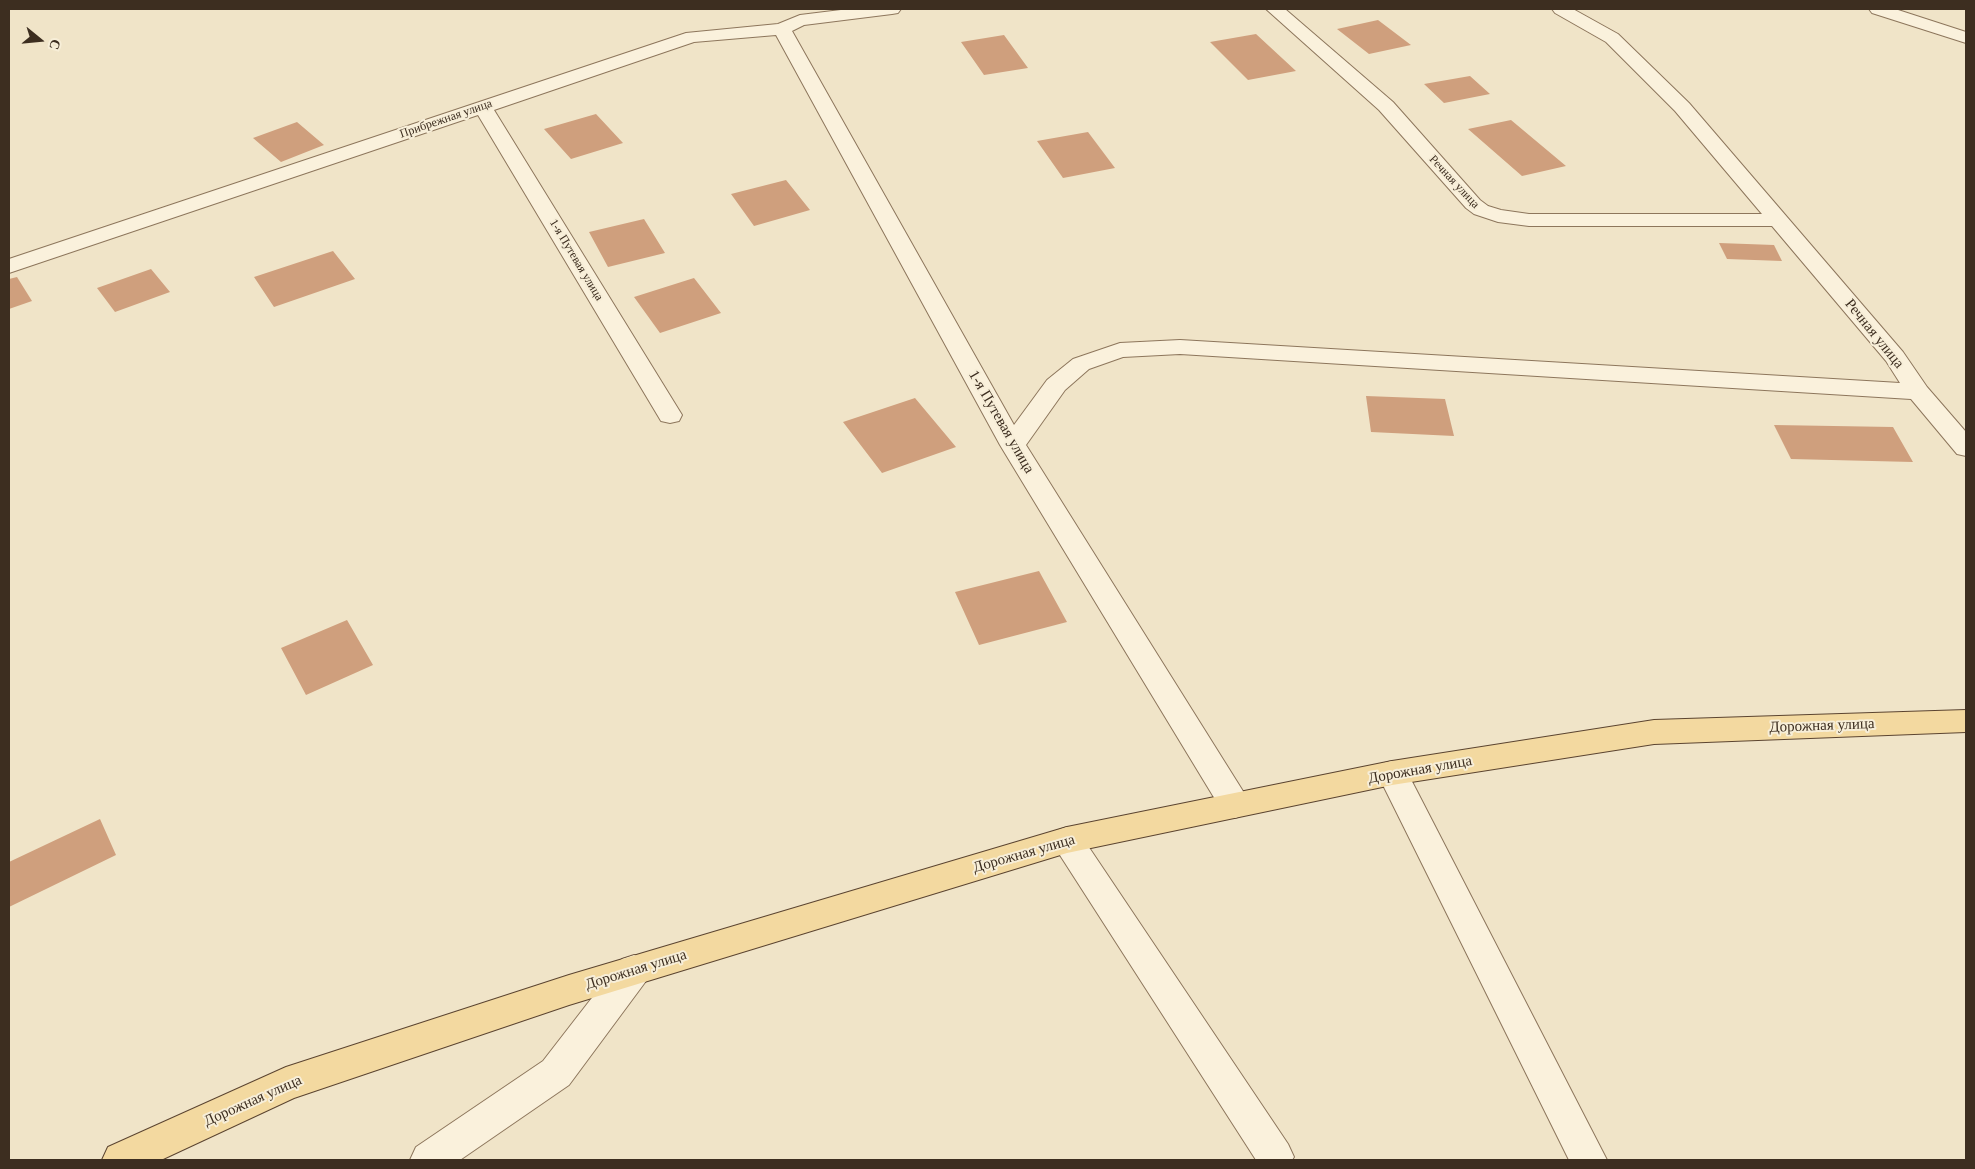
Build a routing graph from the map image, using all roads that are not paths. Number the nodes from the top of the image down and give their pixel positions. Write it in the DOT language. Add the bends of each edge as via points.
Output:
graph roads {
  1 [pos="892,9"];
  2 [pos="1275,9"];
  3 [pos="1561,9"];
  4 [pos="1878,9"];
  5 [pos="782,29"];
  6 [pos="1966,38"];
  7 [pos="482,106"];
  8 [pos="1780,220"];
  9 [pos="9,266"];
  10 [pos="1918,392"];
  11 [pos="670,415"];
  12 [pos="1013,445"];
  13 [pos="1966,448"];
  14 [pos="1966,721"];
  15 [pos="1392,773"];
  16 [pos="1235,805"];
  17 [pos="1067,840"];
  18 [pos="634,970"];
  19 [pos="1275,1157"];
  20 [pos="121,1160"];
  21 [pos="429,1160"];
  22 [pos="1588,1160"];
  1 -- 5 [label="street, Прибрежная улица" via="800,20"];
  2 -- 8 [label="street, Речная улица" via="1386,106 1481,210 1529,220"];
  3 -- 8 [label="street, Речная улица" via="1612,38 1682,107"];
  4 -- 6 [label="street"];
  5 -- 7 [label="street, Прибрежная улица" via="692,36"];
  5 -- 12 [label="street, 1-я Путевая улица"];
  7 -- 9 [label="street, Прибрежная улица"];
  7 -- 11 [label="street, 1-я Путевая улица"];
  8 -- 10 [label="street, Речная улица" via="1895,357"];
  10 -- 12 [label="street" via="1180,347 1120,350 1081,364 1056,385"];
  10 -- 13 [label="street, Речная улица"];
  12 -- 16 [label="street, 1-я Путевая улица"];
  14 -- 15 [label="main road, Дорожная улица" via="1654,732"];
  15 -- 16 [label="main road, Дорожная улица"];
  15 -- 22 [label="street"];
  16 -- 17 [label="main road, Дорожная улица"];
  17 -- 18 [label="main road, Дорожная улица"];
  17 -- 19 [label="street"];
  18 -- 20 [label="main road, Дорожная улица" via="286,1084"];
  18 -- 21 [label="street" via="556,1072"];
}
